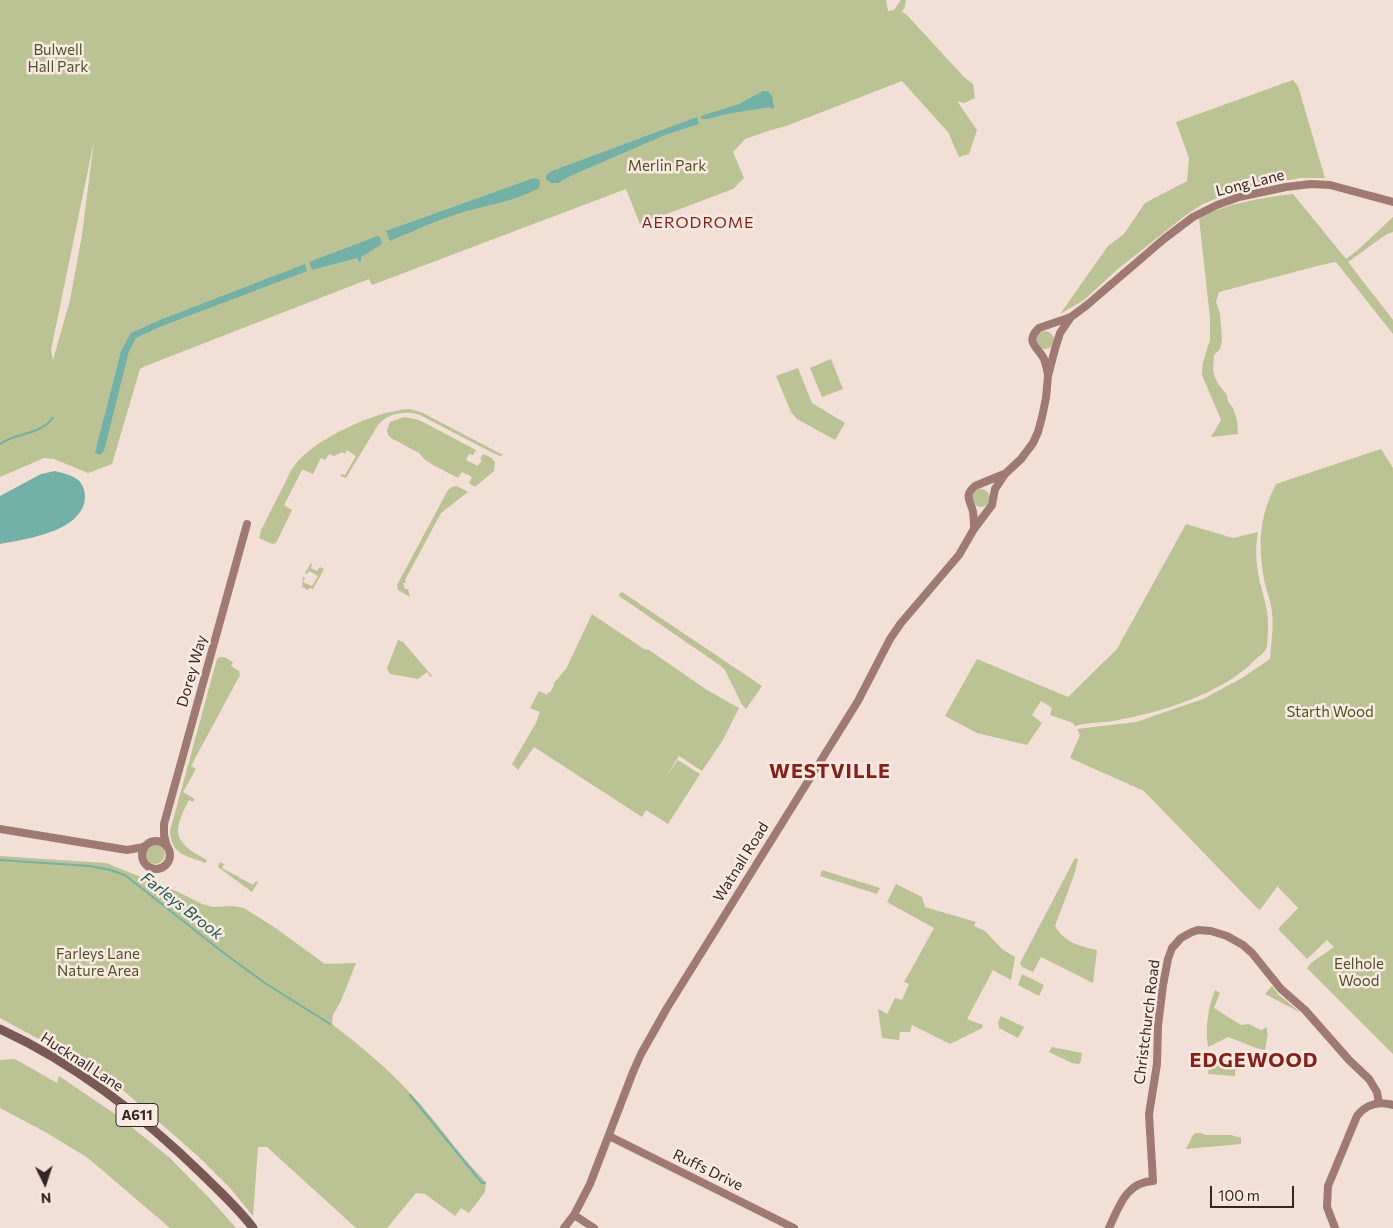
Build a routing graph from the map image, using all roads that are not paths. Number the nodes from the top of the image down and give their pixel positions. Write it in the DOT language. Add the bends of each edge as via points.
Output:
graph roads {
  1 [pos="1393,202"];
  2 [pos="1087,305"];
  3 [pos="1071,317"];
  4 [pos="1044,327"];
  5 [pos="1057,345"];
  6 [pos="1037,350"];
  7 [pos="1048,376"];
  8 [pos="1005,474"];
  9 [pos="978,485"];
  10 [pos="994,496"];
  11 [pos="972,507"];
  12 [pos="989,508"];
  13 [pos="247,524"];
  14 [pos="974,529"];
  15 [pos="164,824"];
  16 [pos="0,829"];
  17 [pos="151,842"];
  18 [pos="144,847"];
  19 [pos="167,847"];
  20 [pos="127,850"];
  21 [pos="146,864"];
  22 [pos="0,1029"];
  23 [pos="1379,1103"];
  24 [pos="1393,1104"];
  25 [pos="609,1136"];
  26 [pos="574,1215"];
  27 [pos="253,1228"];
  28 [pos="564,1228"];
  29 [pos="594,1228"];
  30 [pos="794,1228"];
  31 [pos="1109,1228"];
  32 [pos="1335,1228"];
  1 -- 2 [label="main road, Long Lane" via="1330,185 1311,184 1217,204 1164,239"];
  2 -- 3 [label="main road, Watnall Road"];
  3 -- 4 [label="main road, Watnall Road"];
  3 -- 5 [label="main road, Watnall Road" via="1060,333"];
  4 -- 5 [label="main road" via="1056,333"];
  4 -- 6 [label="main road, Watnall Road" via="1039,328 1032,339"];
  5 -- 6 [label="main road" via="1051,352"];
  5 -- 7 [label="main road, Watnall Road"];
  6 -- 7 [label="main road, Watnall Road" via="1044,359"];
  7 -- 8 [label="main road, Watnall Road" via="1038,432 1027,452"];
  8 -- 9 [label="main road, Watnall Road"];
  8 -- 10 [label="main road, Watnall Road"];
  9 -- 10 [label="main road" via="990,488"];
  9 -- 11 [label="main road" via="968,494"];
  10 -- 12 [label="main road, Watnall Road"];
  11 -- 12 [label="main road" via="980,511"];
  11 -- 14 [label="main road"];
  12 -- 14 [label="main road, Watnall Road"];
  13 -- 15 [label="main road, Dorey Way"];
  14 -- 25 [label="main road, Watnall Road" via="959,555 890,639 858,702 667,1008 641,1054"];
  15 -- 17 [label="main road, Dorey Way"];
  15 -- 19 [label="main road, Dorey Way"];
  16 -- 20 [label="main road"];
  17 -- 18 [label="main road"];
  17 -- 19 [label="main road" via="160,842"];
  18 -- 20 [label="main road"];
  18 -- 21 [label="main road" via="142,856"];
  19 -- 21 [label="main road" via="169,856 166,864 158,868"];
  20 -- 21 [label="main road"];
  22 -- 27 [label="main road, Hucknall Lane / A611" via="82,1076 150,1126 184,1156"];
  23 -- 24 [label="main road"];
  23 -- 31 [label="main road, Christchurch Road" via="1374,1085 1364,1072 1281,989 1243,945 1212,931 1192,932 1172,948 1163,985 1157,1064 1149,1114 1153,1181 1142,1182 1131,1189"];
  23 -- 32 [label="main road" via="1366,1107 1357,1116 1330,1179 1326,1201"];
  25 -- 26 [label="main road, Watnall Road"];
  25 -- 30 [label="main road, Ruffs Drive"];
  26 -- 28 [label="main road, Watnall Road"];
  26 -- 29 [label="main road"];
}
